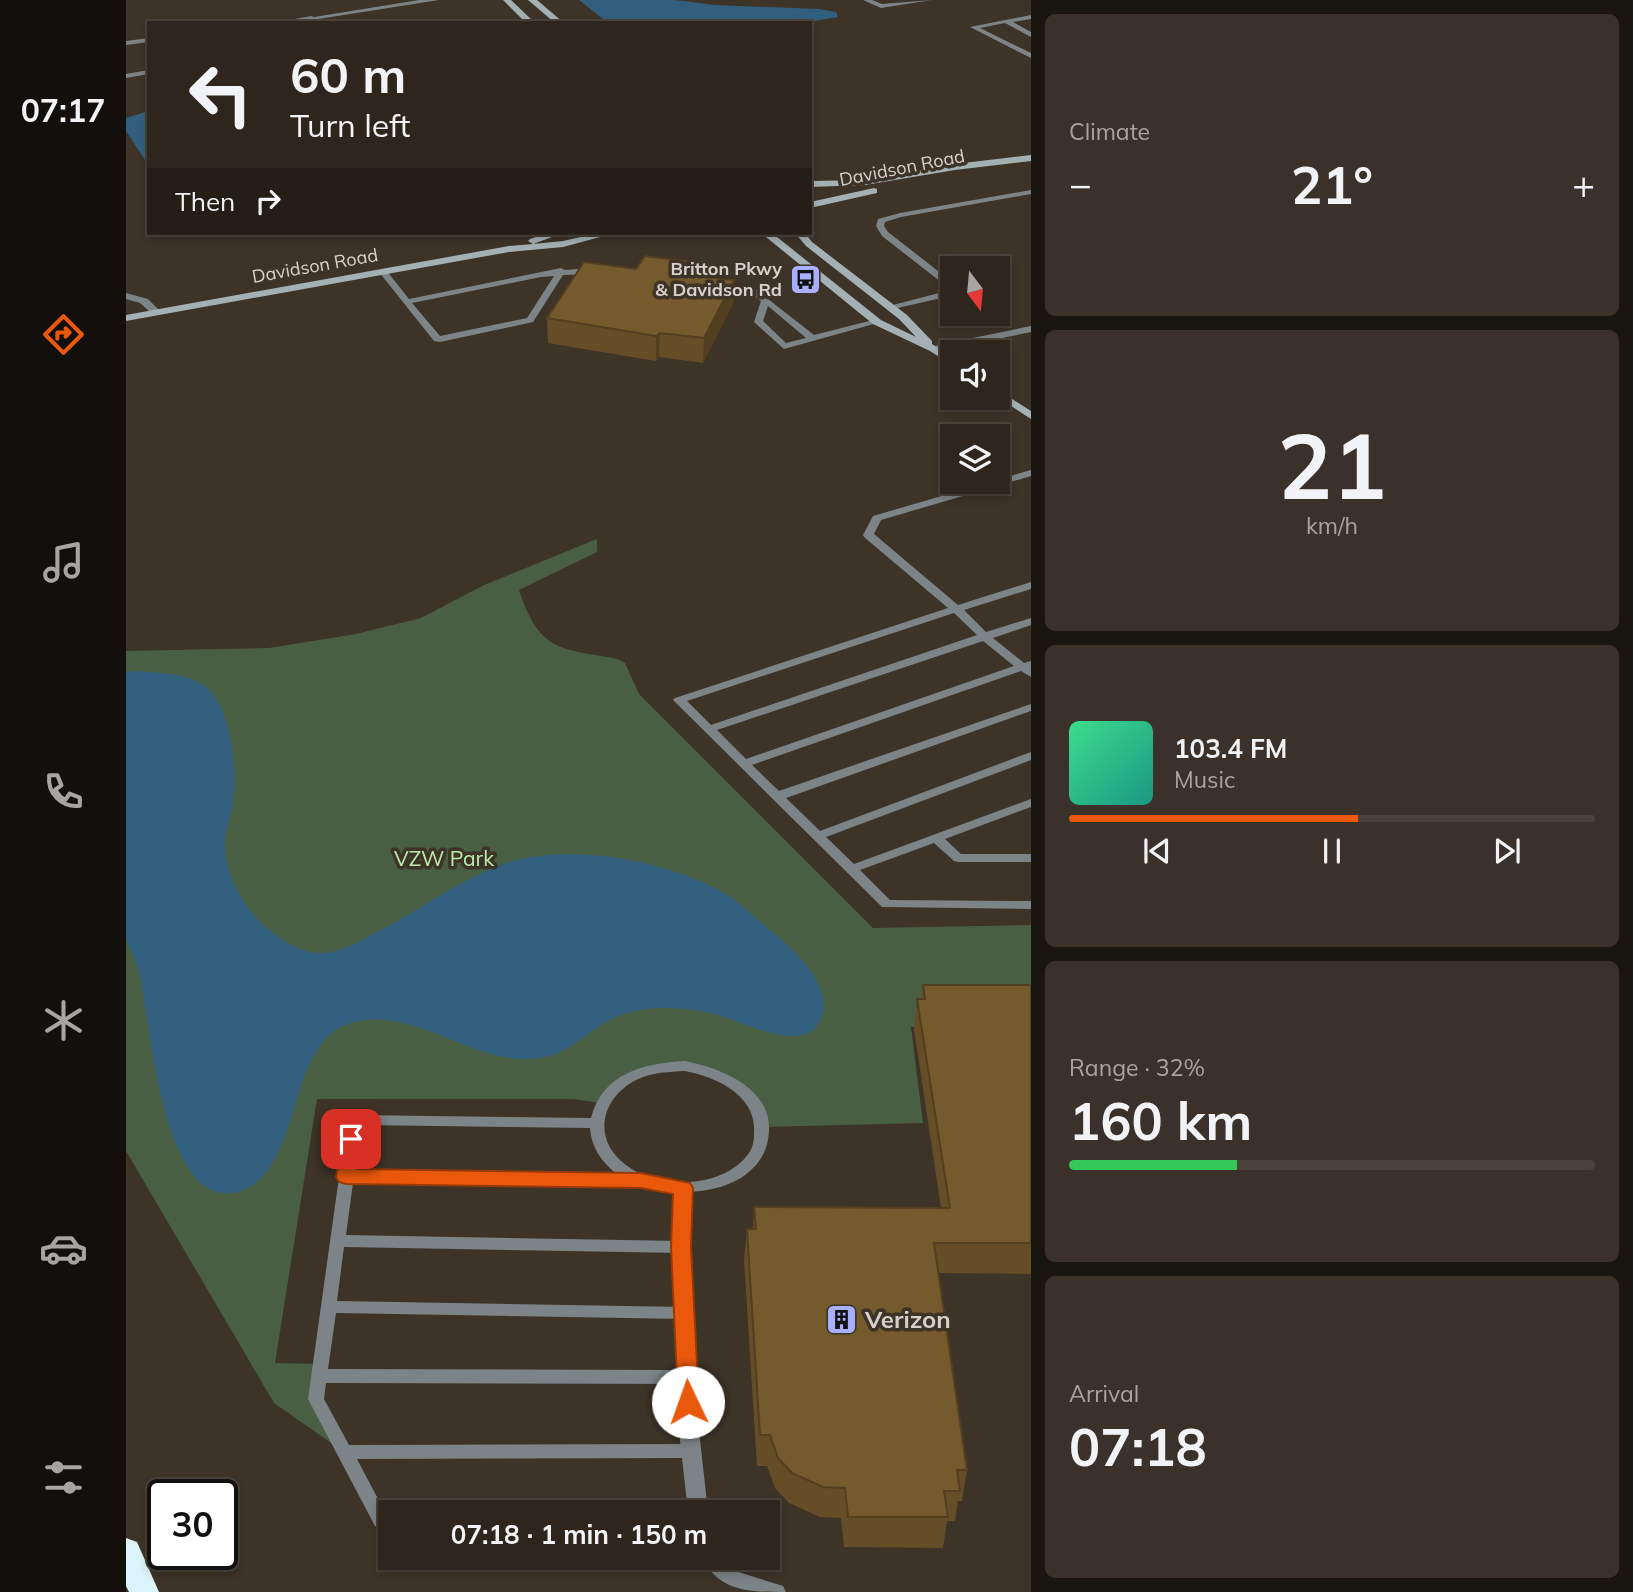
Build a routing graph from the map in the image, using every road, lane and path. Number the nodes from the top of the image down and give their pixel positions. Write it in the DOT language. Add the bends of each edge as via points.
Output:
graph roads {
  1 [pos="435,0"];
  2 [pos="507,0"];
  3 [pos="533,0"];
  4 [pos="866,0"];
  5 [pos="929,0"];
  6 [pos="1031,17"];
  7 [pos="314,20"];
  8 [pos="529,21"];
  9 [pos="558,21"];
  10 [pos="1006,21"];
  11 [pos="1031,35"];
  12 [pos="147,40"];
  13 [pos="126,43"];
  14 [pos="1031,56"];
  15 [pos="147,72"];
  16 [pos="126,76"];
  17 [pos="1031,158"];
  18 [pos="1000,164"];
  19 [pos="812,184"];
  20 [pos="1031,192"];
  21 [pos="812,205"];
  22 [pos="552,235"];
  23 [pos="601,235"];
  24 [pos="768,235"];
  25 [pos="802,235"];
  26 [pos="509,249"];
  27 [pos="561,271"];
  28 [pos="383,272"];
  29 [pos="607,272"];
  30 [pos="701,281"];
  31 [pos="126,296"];
  32 [pos="406,300"];
  33 [pos="766,300"];
  34 [pos="892,308"];
  35 [pos="156,312"];
  36 [pos="126,318"];
  37 [pos="877,322"];
  38 [pos="1031,329"];
  39 [pos="813,339"];
  40 [pos="934,349"];
  41 [pos="940,353"];
  42 [pos="1010,401"];
  43 [pos="1031,415"];
  44 [pos="1031,473"];
  45 [pos="1031,585"];
  46 [pos="956,608"];
  47 [pos="1031,621"];
  48 [pos="984,636"];
  49 [pos="1028,668"];
  50 [pos="1031,707"];
  51 [pos="709,729"];
  52 [pos="1031,755"];
  53 [pos="744,764"];
  54 [pos="778,796"];
  55 [pos="1031,803"];
  56 [pos="818,836"];
  57 [pos="936,838"];
  58 [pos="1031,858"];
  59 [pos="852,869"];
  60 [pos="1031,905"];
  61 [pos="597,1123"];
  62 [pos="346,1177"];
  63 [pos="641,1180"];
  64 [pos="683,1188"];
  65 [pos="337,1241"];
  66 [pos="681,1247"];
  67 [pos="328,1307"];
  68 [pos="685,1313"];
  69 [pos="319,1376"];
  70 [pos="687,1377"];
  71 [pos="691,1451"];
  72 [pos="344,1452"];
  73 [pos="697,1500"];
  74 [pos="378,1515"];
  75 [pos="126,1551"];
  76 [pos="722,1570"];
  77 [pos="144,1592"];
  78 [pos="776,1592"];
  1 -- 7 [label="street"];
  2 -- 8 [label="main road"];
  3 -- 9 [label="main road"];
  4 -- 5 [label="lane" via="881,6"];
  6 -- 10 [label="lane"];
  10 -- 11 [label="lane"];
  10 -- 14 [label="lane" via="973,26"];
  12 -- 13 [label="lane"];
  15 -- 16 [label="lane"];
  17 -- 18 [label="main road, Davidson Road"];
  18 -- 19 [label="main road, Davidson Road" via="957,166 865,184"];
  18 -- 21 [label="main road, Davidson Road"];
  20 -- 34 [label="lane" via="881,221 885,233 949,288 947,294"];
  22 -- 26 [label="main road, Davidson Road"];
  23 -- 26 [label="main road, Davidson Road"];
  24 -- 37 [label="main road"];
  25 -- 34 [label="main road"];
  26 -- 28 [label="main road, Davidson Road"];
  27 -- 29 [label="lane"];
  27 -- 32 [label="lane"];
  27 -- 32 [label="lane" via="530,320 440,339"];
  28 -- 32 [label="lane"];
  28 -- 35 [label="main road, Davidson Road"];
  30 -- 33 [label="lane" via="751,290"];
  31 -- 35 [label="street" via="144,301"];
  33 -- 39 [label="lane"];
  33 -- 39 [label="lane" via="758,322 783,346"];
  34 -- 40 [label="main road"];
  35 -- 36 [label="main road, Davidson Road"];
  37 -- 39 [label="lane"];
  37 -- 40 [label="main road"];
  38 -- 40 [label="lane"];
  40 -- 41 [label="main road"];
  42 -- 43 [label="main road"];
  44 -- 46 [label="lane" via="877,518 868,535"];
  45 -- 46 [label="lane"];
  46 -- 48 [label="lane"];
  46 -- 51 [label="lane" via="679,700"];
  47 -- 48 [label="lane"];
  48 -- 49 [label="lane"];
  48 -- 51 [label="lane"];
  49 -- 53 [label="lane"];
  50 -- 54 [label="lane"];
  51 -- 53 [label="lane"];
  52 -- 56 [label="lane"];
  53 -- 54 [label="lane"];
  54 -- 56 [label="lane"];
  55 -- 57 [label="lane"];
  56 -- 59 [label="lane"];
  57 -- 58 [label="lane" via="958,858"];
  57 -- 59 [label="lane"];
  59 -- 60 [label="lane" via="887,904"];
  61 -- 62 [label="lane" via="354,1120"];
  61 -- 63 [label="lane" via="603,1151 616,1166"];
  61 -- 64 [label="lane" via="601,1103 614,1088 650,1069 685,1066 728,1078 757,1105 764,1127 759,1149 744,1169 723,1181"];
  62 -- 63 [label="lane"];
  62 -- 65 [label="lane"];
  63 -- 64 [label="lane"];
  64 -- 66 [label="street"];
  65 -- 66 [label="lane"];
  65 -- 67 [label="lane"];
  66 -- 68 [label="street"];
  67 -- 68 [label="lane"];
  67 -- 69 [label="lane"];
  68 -- 70 [label="street"];
  69 -- 70 [label="lane"];
  69 -- 72 [label="lane" via="316,1399"];
  70 -- 71 [label="street"];
  71 -- 72 [label="lane"];
  71 -- 73 [label="street"];
  72 -- 74 [label="lane"];
  75 -- 77 [label="highway"];
  76 -- 78 [label="street" via="728,1578"];
}
